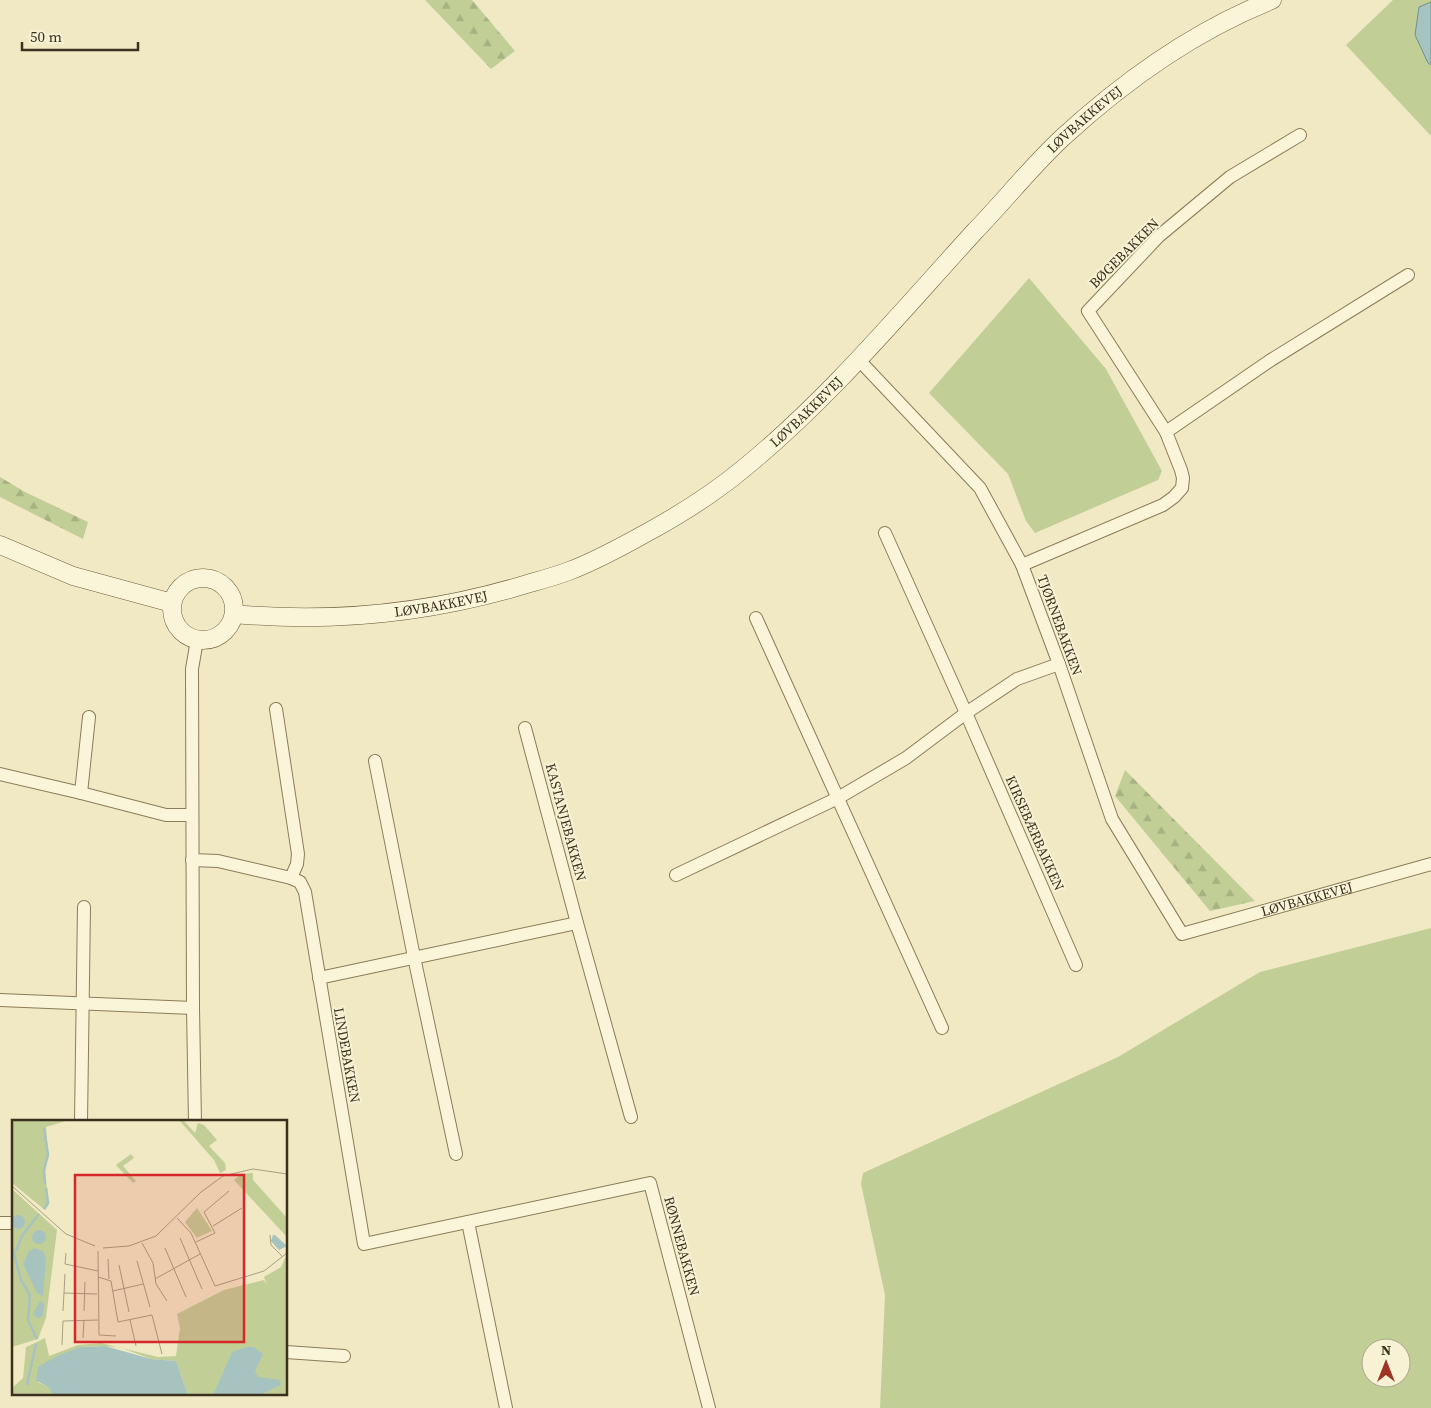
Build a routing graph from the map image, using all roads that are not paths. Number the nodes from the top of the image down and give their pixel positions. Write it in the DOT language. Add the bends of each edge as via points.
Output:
graph roads {
  1 [pos="1272,0"];
  2 [pos="1300,135"];
  3 [pos="1408,275"];
  4 [pos="858,359"];
  5 [pos="1166,432"];
  6 [pos="885,533"];
  7 [pos="0,545"];
  8 [pos="1022,565"];
  9 [pos="172,603"];
  10 [pos="234,614"];
  11 [pos="756,618"];
  12 [pos="197,640"];
  13 [pos="1059,664"];
  14 [pos="276,709"];
  15 [pos="966,713"];
  16 [pos="89,717"];
  17 [pos="525,728"];
  18 [pos="375,760"];
  19 [pos="0,774"];
  20 [pos="81,793"];
  21 [pos="838,798"];
  22 [pos="192,815"];
  23 [pos="192,860"];
  24 [pos="1431,864"];
  25 [pos="676,875"];
  26 [pos="291,878"];
  27 [pos="84,907"];
  28 [pos="577,924"];
  29 [pos="1182,934"];
  30 [pos="414,957"];
  31 [pos="1076,965"];
  32 [pos="319,978"];
  33 [pos="0,1000"];
  34 [pos="82,1004"];
  35 [pos="193,1008"];
  36 [pos="942,1028"];
  37 [pos="631,1118"];
  38 [pos="81,1120"];
  39 [pos="195,1120"];
  40 [pos="456,1154"];
  41 [pos="468,1222"];
  42 [pos="364,1244"];
  43 [pos="288,1352"];
  44 [pos="344,1356"];
  45 [pos="506,1408"];
  46 [pos="709,1408"];
  1 -- 4 [label="street, LØVBAKKEVEJ" via="1184,44 1130,80 1061,139"];
  2 -- 5 [label="street, BØGEBAKKEN" via="1230,177 1159,236 1088,311"];
  3 -- 5 [label="street" via="1271,360"];
  4 -- 8 [label="street, TJØRNEBAKKEN" via="980,488"];
  4 -- 10 [label="street, LØVBAKKEVEJ" via="797,421 742,470 682,513 570,571 473,599 404,612 331,617"];
  5 -- 8 [label="street, BØGEBAKKEN" via="1183,478 1182,488 1174,498 1163,506"];
  6 -- 15 [label="street, KIRSEBÆRBAKKEN"];
  7 -- 9 [label="street" via="73,576"];
  8 -- 13 [label="street, TJØRNEBAKKEN"];
  9 -- 10 [label="street" via="184,584 199,577 208,578 228,590"];
  9 -- 12 [label="street" via="171,612 177,628"];
  10 -- 12 [label="street" via="222,634"];
  11 -- 21 [label="street"];
  12 -- 22 [label="street" via="192,670"];
  13 -- 15 [label="street" via="1018,679"];
  13 -- 29 [label="street, TJØRNEBAKKEN" via="1112,819"];
  14 -- 26 [label="street" via="298,854"];
  15 -- 21 [label="street" via="906,758"];
  15 -- 31 [label="street, KIRSEBÆRBAKKEN"];
  16 -- 20 [label="street"];
  17 -- 28 [label="street, KASTANJEBAKKEN"];
  18 -- 30 [label="street"];
  19 -- 20 [label="street"];
  20 -- 22 [label="street" via="166,815"];
  21 -- 25 [label="street"];
  21 -- 36 [label="street"];
  22 -- 23 [label="street"];
  23 -- 26 [label="street" via="218,861"];
  23 -- 35 [label="street"];
  24 -- 29 [label="street, LØVBAKKEVEJ"];
  26 -- 32 [label="street, LINDEBAKKEN" via="300,882 306,892"];
  27 -- 34 [label="street"];
  28 -- 30 [label="street"];
  28 -- 37 [label="street, KASTANJEBAKKEN"];
  30 -- 32 [label="street"];
  30 -- 40 [label="street"];
  32 -- 42 [label="street, LINDEBAKKEN"];
  33 -- 34 [label="street"];
  34 -- 35 [label="street"];
  34 -- 38 [label="street"];
  35 -- 39 [label="street"];
  41 -- 42 [label="street, RØNNEBAKKEN"];
  41 -- 45 [label="street"];
  41 -- 46 [label="street, RØNNEBAKKEN" via="650,1183"];
  43 -- 44 [label="street"];
}
